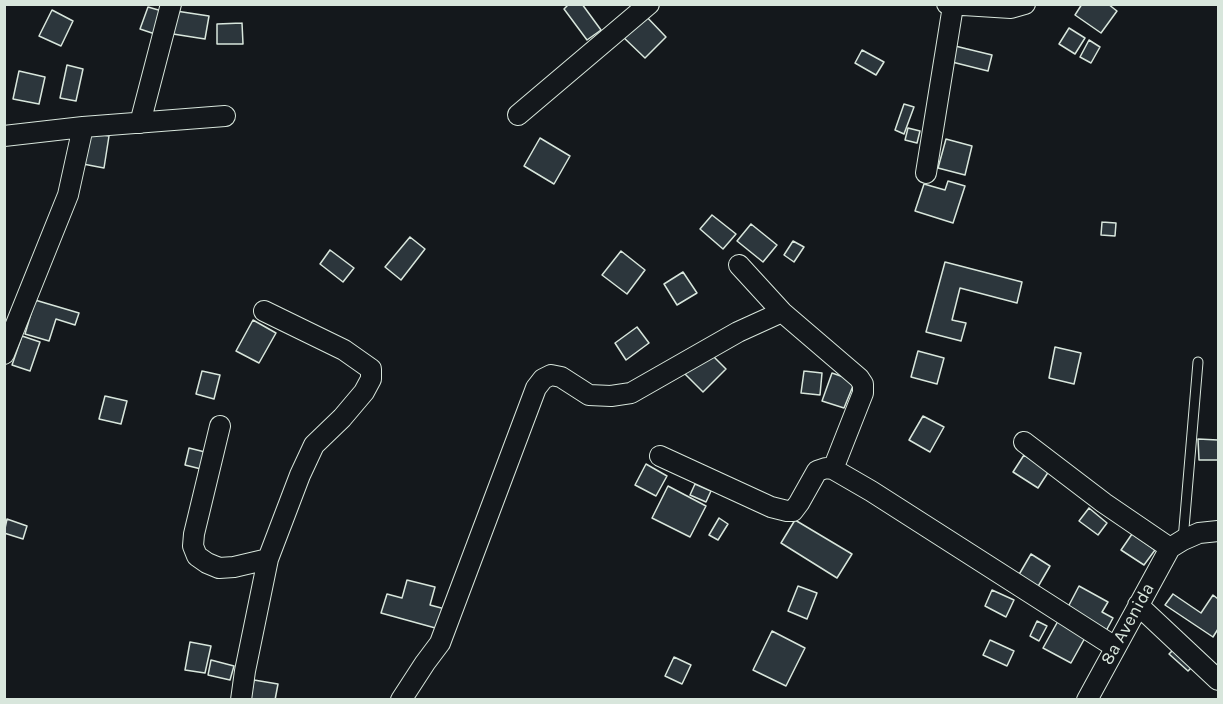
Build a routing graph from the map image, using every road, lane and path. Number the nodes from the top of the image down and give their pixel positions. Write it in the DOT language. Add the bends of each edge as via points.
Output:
graph roads {
  1 [pos="171,4"];
  2 [pos="649,4"];
  3 [pos="1025,4"];
  4 [pos="950,5"];
  5 [pos="518,115"];
  6 [pos="225,116"];
  7 [pos="140,123"];
  8 [pos="83,127"];
  9 [pos="4,136"];
  10 [pos="926,173"];
  11 [pos="739,265"];
  12 [pos="264,311"];
  13 [pos="782,312"];
  14 [pos="4,354"];
  15 [pos="1198,362"];
  16 [pos="220,426"];
  17 [pos="1024,442"];
  18 [pos="660,456"];
  19 [pos="833,469"];
  20 [pos="1218,531"];
  21 [pos="1176,544"];
  22 [pos="268,559"];
  23 [pos="1137,605"];
  24 [pos="1115,647"];
  25 [pos="1218,680"];
  26 [pos="241,699"];
  27 [pos="401,699"];
  28 [pos="1087,699"];
  1 -- 7 [label="street"];
  2 -- 5 [label="street"];
  3 -- 4 [label="street" via="1011,8"];
  4 -- 10 [label="street"];
  6 -- 7 [label="street"];
  7 -- 8 [label="street"];
  8 -- 9 [label="street"];
  8 -- 14 [label="street" via="68,195"];
  11 -- 13 [label="street"];
  12 -- 22 [label="street" via="344,350 371,369 364,392 314,445"];
  13 -- 19 [label="street" via="863,384"];
  13 -- 27 [label="street" via="738,332 632,393 589,395 561,377 551,375 543,379 536,388 440,643"];
  15 -- 21 [label="lane"];
  16 -- 22 [label="street" via="193,546 197,556 219,568"];
  17 -- 21 [label="street" via="1104,503"];
  18 -- 19 [label="street" via="787,511 793,511 817,471"];
  19 -- 24 [label="street"];
  20 -- 21 [label="street" via="1199,533"];
  21 -- 23 [label="street, 8a Avenida"];
  22 -- 26 [label="street"];
  23 -- 24 [label="street, 8a Avenida"];
  23 -- 25 [label="street"];
  24 -- 28 [label="street, 8a Avenida"];
}
